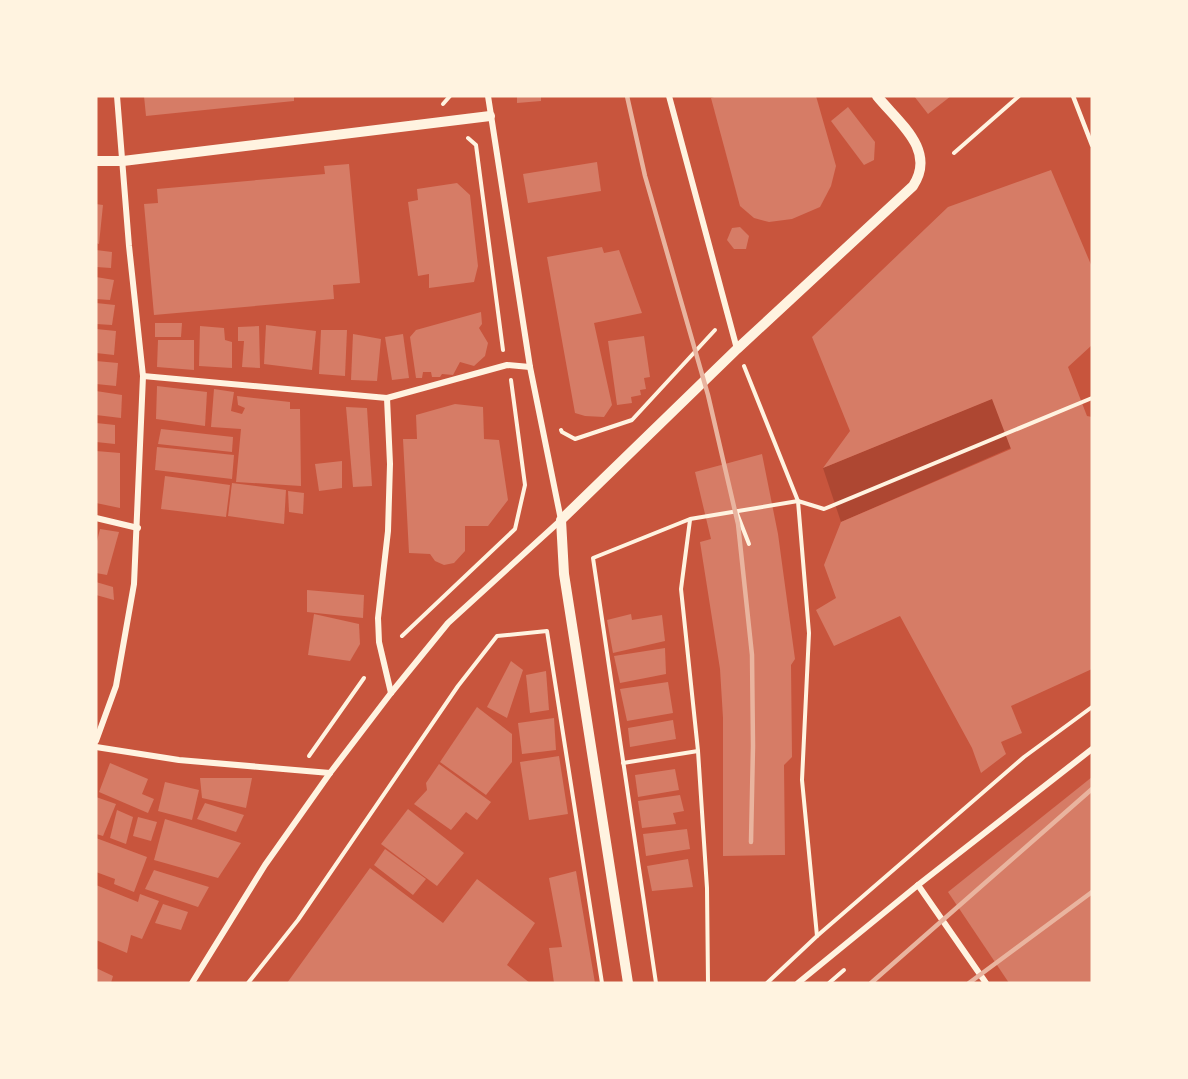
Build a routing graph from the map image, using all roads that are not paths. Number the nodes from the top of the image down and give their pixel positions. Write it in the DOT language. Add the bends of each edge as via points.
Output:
graph roads {
  1 [pos="117,96"];
  2 [pos="488,96"];
  3 [pos="669,96"];
  4 [pos="877,96"];
  5 [pos="1073,96"];
  6 [pos="490,116"];
  7 [pos="1092,145"];
  8 [pos="96,160"];
  9 [pos="123,161"];
  10 [pos="737,349"];
  11 [pos="530,367"];
  12 [pos="143,376"];
  13 [pos="387,398"];
  14 [pos="96,518"];
  15 [pos="561,520"];
  16 [pos="138,528"];
  17 [pos="391,693"];
  18 [pos="96,741"];
  19 [pos="96,747"];
  20 [pos="1092,749"];
  21 [pos="330,773"];
  22 [pos="918,885"];
  23 [pos="192,983"];
  24 [pos="628,983"];
  25 [pos="798,983"];
  26 [pos="986,983"];
  1 -- 9 [label="street"];
  2 -- 6 [label="street"];
  3 -- 10 [label="street"];
  4 -- 10 [label="street" via="919,148 919,178"];
  5 -- 7 [label="lane"];
  6 -- 9 [label="street"];
  6 -- 11 [label="street"];
  8 -- 9 [label="street"];
  9 -- 12 [label="street"];
  10 -- 15 [label="street"];
  11 -- 13 [label="street" via="507,365"];
  11 -- 15 [label="street"];
  12 -- 13 [label="street"];
  12 -- 16 [label="street"];
  13 -- 17 [label="street" via="388,531 378,618 379,642"];
  14 -- 16 [label="street"];
  15 -- 17 [label="street" via="448,623"];
  15 -- 24 [label="street" via="564,574"];
  16 -- 18 [label="street" via="134,584 116,686"];
  17 -- 21 [label="street"];
  19 -- 21 [label="street" via="179,760"];
  20 -- 22 [label="street"];
  21 -- 23 [label="street" via="265,865"];
  22 -- 25 [label="street"];
  22 -- 26 [label="street"];
}
